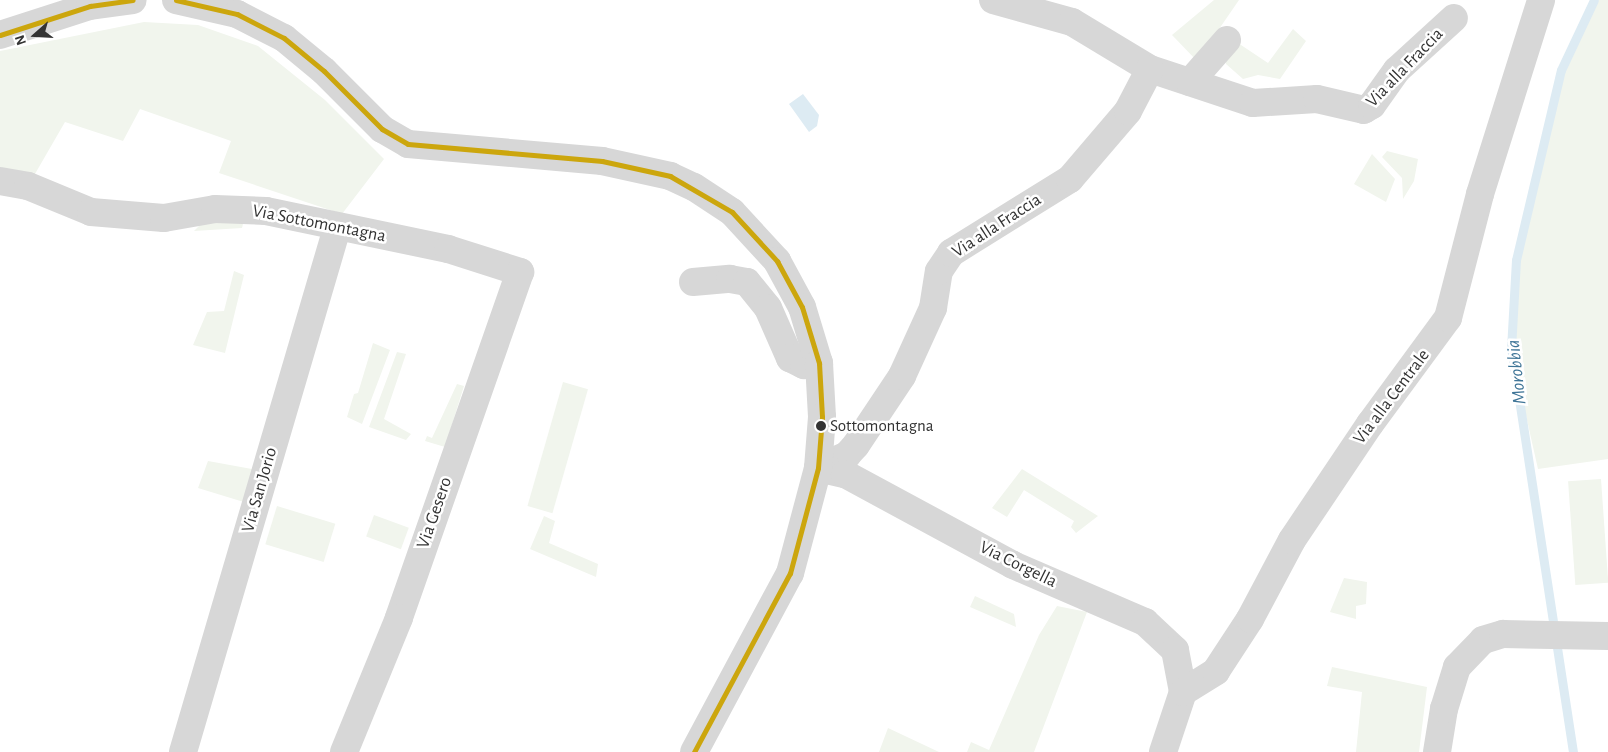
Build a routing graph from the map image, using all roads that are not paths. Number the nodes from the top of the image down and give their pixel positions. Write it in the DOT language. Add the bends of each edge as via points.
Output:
graph roads {
  1 [pos="133,0"];
  2 [pos="176,0"];
  3 [pos="993,0"];
  4 [pos="1541,0"];
  5 [pos="1454,18"];
  6 [pos="0,35"];
  7 [pos="1227,40"];
  8 [pos="1150,69"];
  9 [pos="1190,82"];
  10 [pos="0,181"];
  11 [pos="337,228"];
  12 [pos="520,272"];
  13 [pos="693,282"];
  14 [pos="819,363"];
  15 [pos="818,468"];
  16 [pos="1608,636"];
  17 [pos="1183,692"];
  18 [pos="183,752"];
  19 [pos="344,752"];
  20 [pos="694,752"];
  21 [pos="1163,752"];
  22 [pos="1437,752"];
  1 -- 6 [label="street" via="90,6"];
  2 -- 14 [label="street" via="237,14 284,38 324,71 382,129 408,144 621,163 694,187 750,228 776,261 802,307"];
  3 -- 8 [label="street, Via alla Fraccia" via="1072,22"];
  4 -- 17 [label="street, Via alla Centrale" via="1480,194 1448,318 1370,424 1292,540 1250,619 1216,671"];
  5 -- 9 [label="street, Via alla Fraccia" via="1397,70 1372,105 1364,110 1317,99 1261,105"];
  7 -- 9 [label="street"];
  8 -- 9 [label="street, Via alla Fraccia"];
  8 -- 15 [label="street, Via alla Fraccia" via="1128,111 1070,179 951,253 939,271 932,308 902,376 856,445 847,454"];
  10 -- 11 [label="street, Via Sottomontagna" via="28,186 91,212 164,218 236,209"];
  11 -- 12 [label="street, Via Sottomontagna" via="448,249"];
  11 -- 18 [label="street, Via San Jorio"];
  12 -- 19 [label="street, Via Gesero" via="399,618"];
  13 -- 14 [label="street" via="730,279 747,282 768,308 790,358 804,365"];
  14 -- 15 [label="street" via="822,417"];
  15 -- 17 [label="street, Via Corgella" via="845,474 1012,565 1145,622 1175,650"];
  15 -- 20 [label="street" via="790,573"];
  16 -- 22 [label="street" via="1503,634 1474,646 1457,667 1444,709"];
  17 -- 21 [label="street"];
}
